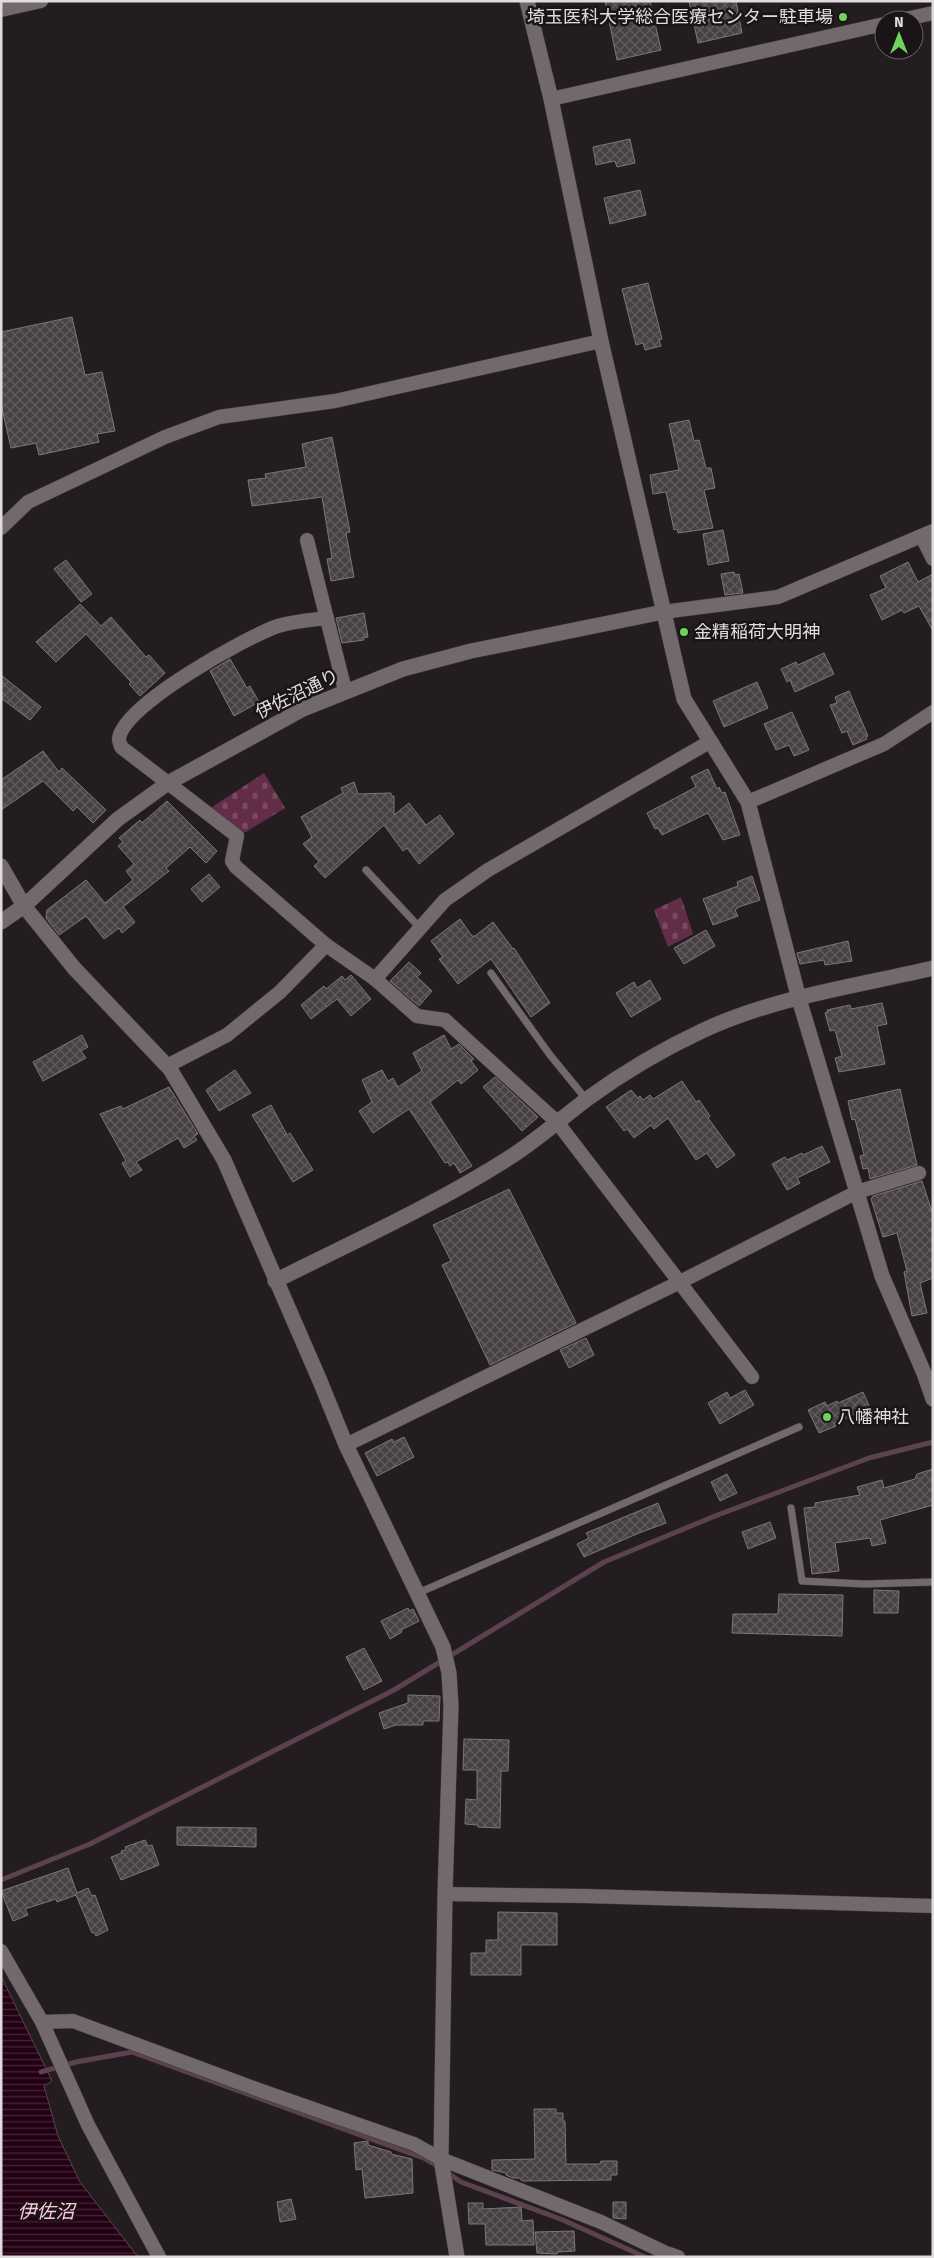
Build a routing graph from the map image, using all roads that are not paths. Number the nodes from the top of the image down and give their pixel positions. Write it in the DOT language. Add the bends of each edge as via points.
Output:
graph roads {
  1 [pos="41,1"];
  2 [pos="527,1"];
  3 [pos="1,10"];
  4 [pos="874,26"];
  5 [pos="551,99"];
  6 [pos="601,341"];
  7 [pos="1,528"];
  8 [pos="927,534"];
  9 [pos="307,540"];
  10 [pos="933,559"];
  11 [pos="663,612"];
  12 [pos="328,618"];
  13 [pos="345,690"];
  14 [pos="933,712"];
  15 [pos="711,741"];
  16 [pos="168,783"];
  17 [pos="748,802"];
  18 [pos="1,866"];
  19 [pos="366,870"];
  20 [pos="24,906"];
  21 [pos="1,922"];
  22 [pos="421,929"];
  23 [pos="326,945"];
  24 [pos="933,968"];
  25 [pos="492,973"];
  26 [pos="375,979"];
  27 [pos="799,998"];
  28 [pos="167,1066"];
  29 [pos="586,1100"];
  30 [pos="557,1122"];
  31 [pos="919,1173"];
  32 [pos="857,1192"];
  33 [pos="275,1281"];
  34 [pos="680,1282"];
  35 [pos="752,1377"];
  36 [pos="933,1399"];
  37 [pos="799,1427"];
  38 [pos="346,1445"];
  39 [pos="790,1508"];
  40 [pos="933,1582"];
  41 [pos="418,1593"];
  42 [pos="444,1894"];
  43 [pos="933,1906"];
  44 [pos="1,1951"];
  45 [pos="42,2022"];
  46 [pos="440,2159"];
  47 [pos="669,2256"];
  48 [pos="159,2257"];
  49 [pos="457,2257"];
  1 -- 3 [label="street"];
  2 -- 5 [label="street"];
  4 -- 5 [label="street"];
  5 -- 6 [label="street"];
  6 -- 7 [label="street" via="334,401 219,417 165,437 28,502"];
  6 -- 11 [label="street"];
  8 -- 10 [label="street"];
  8 -- 11 [label="street" via="778,597"];
  9 -- 12 [label="street"];
  11 -- 13 [label="street, 伊佐沼通り" via="471,651 404,669"];
  11 -- 15 [label="street" via="684,699"];
  12 -- 13 [label="street"];
  12 -- 16 [label="street" via="296,621 260,634 162,690 128,722 118,740 121,747"];
  13 -- 16 [label="street, 伊佐沼通り" via="303,709"];
  14 -- 17 [label="street" via="884,744"];
  15 -- 17 [label="street"];
  15 -- 22 [label="street" via="488,870 445,900"];
  16 -- 20 [label="street, 伊佐沼通り" via="118,819"];
  16 -- 23 [label="street" via="237,836 232,861 236,867"];
  17 -- 27 [label="street"];
  18 -- 20 [label="street"];
  19 -- 22 [label="lane"];
  20 -- 21 [label="street, 伊佐沼通り"];
  20 -- 28 [label="street" via="74,968"];
  22 -- 26 [label="street"];
  23 -- 26 [label="street"];
  23 -- 28 [label="street" via="280,992 227,1035"];
  24 -- 27 [label="street"];
  25 -- 29 [label="lane"];
  26 -- 30 [label="street" via="417,1016 445,1020"];
  27 -- 29 [label="street" via="706,1029 666,1048"];
  27 -- 32 [label="street"];
  28 -- 33 [label="street" via="224,1160"];
  29 -- 30 [label="street"];
  30 -- 33 [label="street" via="514,1155 446,1196"];
  30 -- 34 [label="street"];
  31 -- 32 [label="street"];
  32 -- 34 [label="street"];
  32 -- 36 [label="street" via="882,1276"];
  33 -- 38 [label="street"];
  34 -- 35 [label="street"];
  34 -- 38 [label="street"];
  37 -- 41 [label="lane"];
  38 -- 41 [label="street"];
  39 -- 40 [label="lane" via="802,1581 865,1584"];
  41 -- 42 [label="street" via="443,1648 449,1673 451,1706"];
  42 -- 43 [label="street"];
  42 -- 46 [label="street"];
  44 -- 45 [label="street"];
  45 -- 46 [label="street" via="73,2021 414,2144"];
  45 -- 48 [label="street" via="88,2125"];
  46 -- 47 [label="street" via="601,2222"];
  46 -- 49 [label="street"];
}
